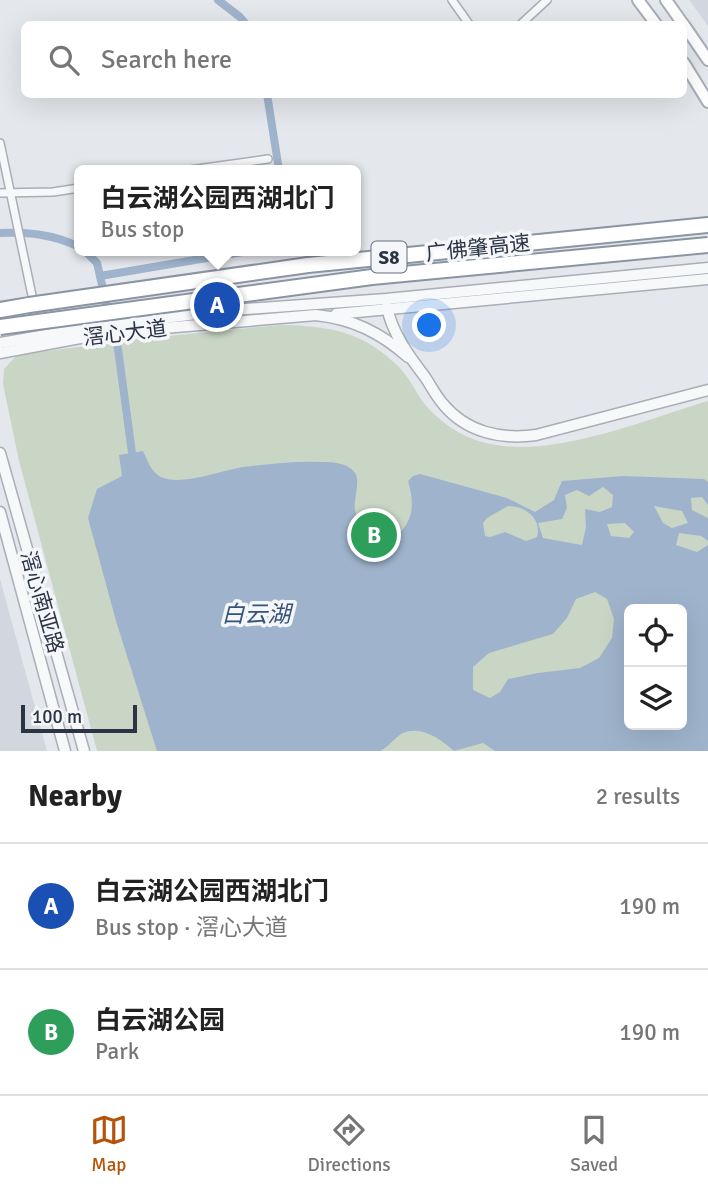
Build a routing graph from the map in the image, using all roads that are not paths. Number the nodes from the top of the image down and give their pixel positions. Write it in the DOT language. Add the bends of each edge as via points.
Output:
graph roads {
  1 [pos="452,0"];
  2 [pos="547,0"];
  3 [pos="638,0"];
  4 [pos="666,0"];
  5 [pos="467,21"];
  6 [pos="524,21"];
  7 [pos="654,21"];
  8 [pos="680,21"];
  9 [pos="687,31"];
  10 [pos="708,60"];
  11 [pos="687,68"];
  12 [pos="708,102"];
  13 [pos="0,143"];
  14 [pos="268,159"];
  15 [pos="225,165"];
  16 [pos="74,189"];
  17 [pos="9,192"];
  18 [pos="0,193"];
  19 [pos="708,225"];
  20 [pos="708,245"];
  21 [pos="708,268"];
  22 [pos="708,279"];
  23 [pos="386,305"];
  24 [pos="0,308"];
  25 [pos="296,311"];
  26 [pos="0,327"];
  27 [pos="41,340"];
  28 [pos="0,343"];
  29 [pos="0,352"];
  30 [pos="408,358"];
  31 [pos="708,390"];
  32 [pos="0,453"];
  33 [pos="0,512"];
  34 [pos="65,751"];
  35 [pos="84,751"];
  1 -- 5 [label="street"];
  2 -- 6 [label="street"];
  3 -- 7 [label="main road"];
  4 -- 8 [label="main road"];
  9 -- 10 [label="main road"];
  11 -- 12 [label="main road"];
  13 -- 17 [label="street"];
  14 -- 15 [label="street"];
  16 -- 17 [label="street"];
  17 -- 18 [label="street"];
  17 -- 27 [label="street"];
  19 -- 24 [label="highway, 广佛肇高速 / S8, bridge" via="308,265"];
  20 -- 26 [label="highway, 广佛肇高速 / S8, bridge" via="372,277"];
  21 -- 23 [label="street" via="505,287"];
  22 -- 23 [label="street"];
  23 -- 25 [label="street"];
  23 -- 30 [label="street, 滘心大道"];
  25 -- 27 [label="street, 滘心大道"];
  25 -- 30 [label="street, 滘心大道" via="357,324"];
  27 -- 28 [label="street, 滘心大道"];
  27 -- 29 [label="street, 滘心大道"];
  30 -- 31 [label="street, 滘心大道" via="454,415 475,429 499,435 543,433"];
  32 -- 35 [label="street, 滘心南亚路"];
  33 -- 34 [label="street, 滘心南亚路"];
}
